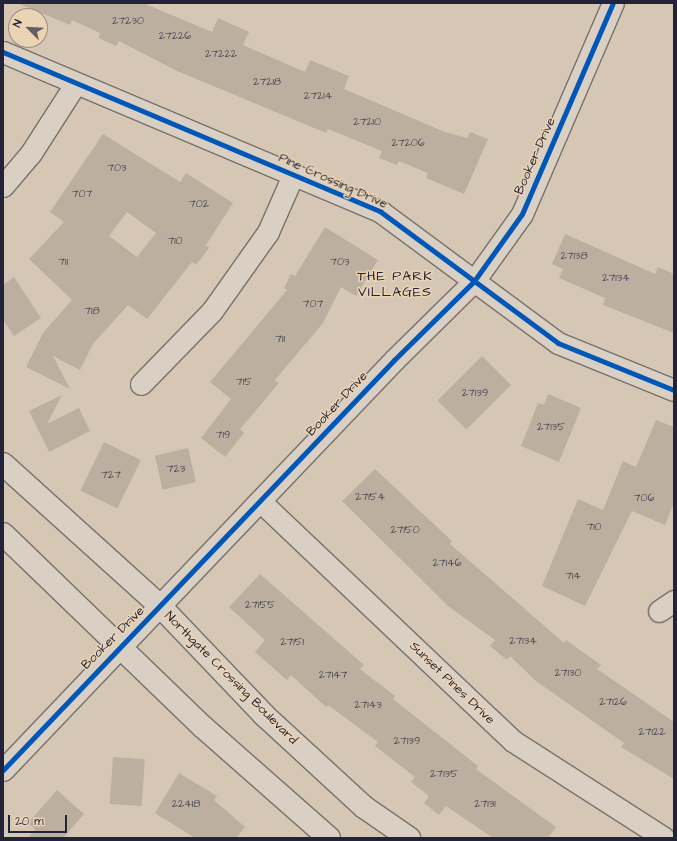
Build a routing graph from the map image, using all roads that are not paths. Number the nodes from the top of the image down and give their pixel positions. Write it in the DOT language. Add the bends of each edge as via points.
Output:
graph roads {
  1 [pos="613,3"];
  2 [pos="3,52"];
  3 [pos="76,83"];
  4 [pos="293,175"];
  5 [pos="3,186"];
  6 [pos="474,281"];
  7 [pos="141,384"];
  8 [pos="674,390"];
  9 [pos="3,464"];
  10 [pos="260,501"];
  11 [pos="3,534"];
  12 [pos="160,606"];
  13 [pos="120,646"];
  14 [pos="3,770"];
  15 [pos="329,838"];
  16 [pos="409,838"];
  17 [pos="664,838"];
  1 -- 6 [label="street, Booker Drive" via="522,214"];
  2 -- 3 [label="street, Pine Crossing Drive"];
  3 -- 4 [label="street, Pine Crossing Drive"];
  3 -- 5 [label="street" via="31,153"];
  4 -- 6 [label="street, Pine Crossing Drive" via="381,212"];
  4 -- 7 [label="street" via="268,232 212,311"];
  6 -- 8 [label="street, Pine Crossing Drive" via="558,343"];
  6 -- 10 [label="street, Booker Drive"];
  9 -- 12 [label="main road, Northgate Crossing Boulevard"];
  10 -- 12 [label="street, Booker Drive"];
  10 -- 17 [label="street, Sunset Pines Drive" via="513,741"];
  11 -- 13 [label="main road"];
  12 -- 13 [label="street, Booker Drive"];
  12 -- 16 [label="main road, Northgate Crossing Boulevard" via="270,720 364,807"];
  13 -- 14 [label="street, Booker Drive"];
  13 -- 15 [label="main road" via="203,727"];
}
